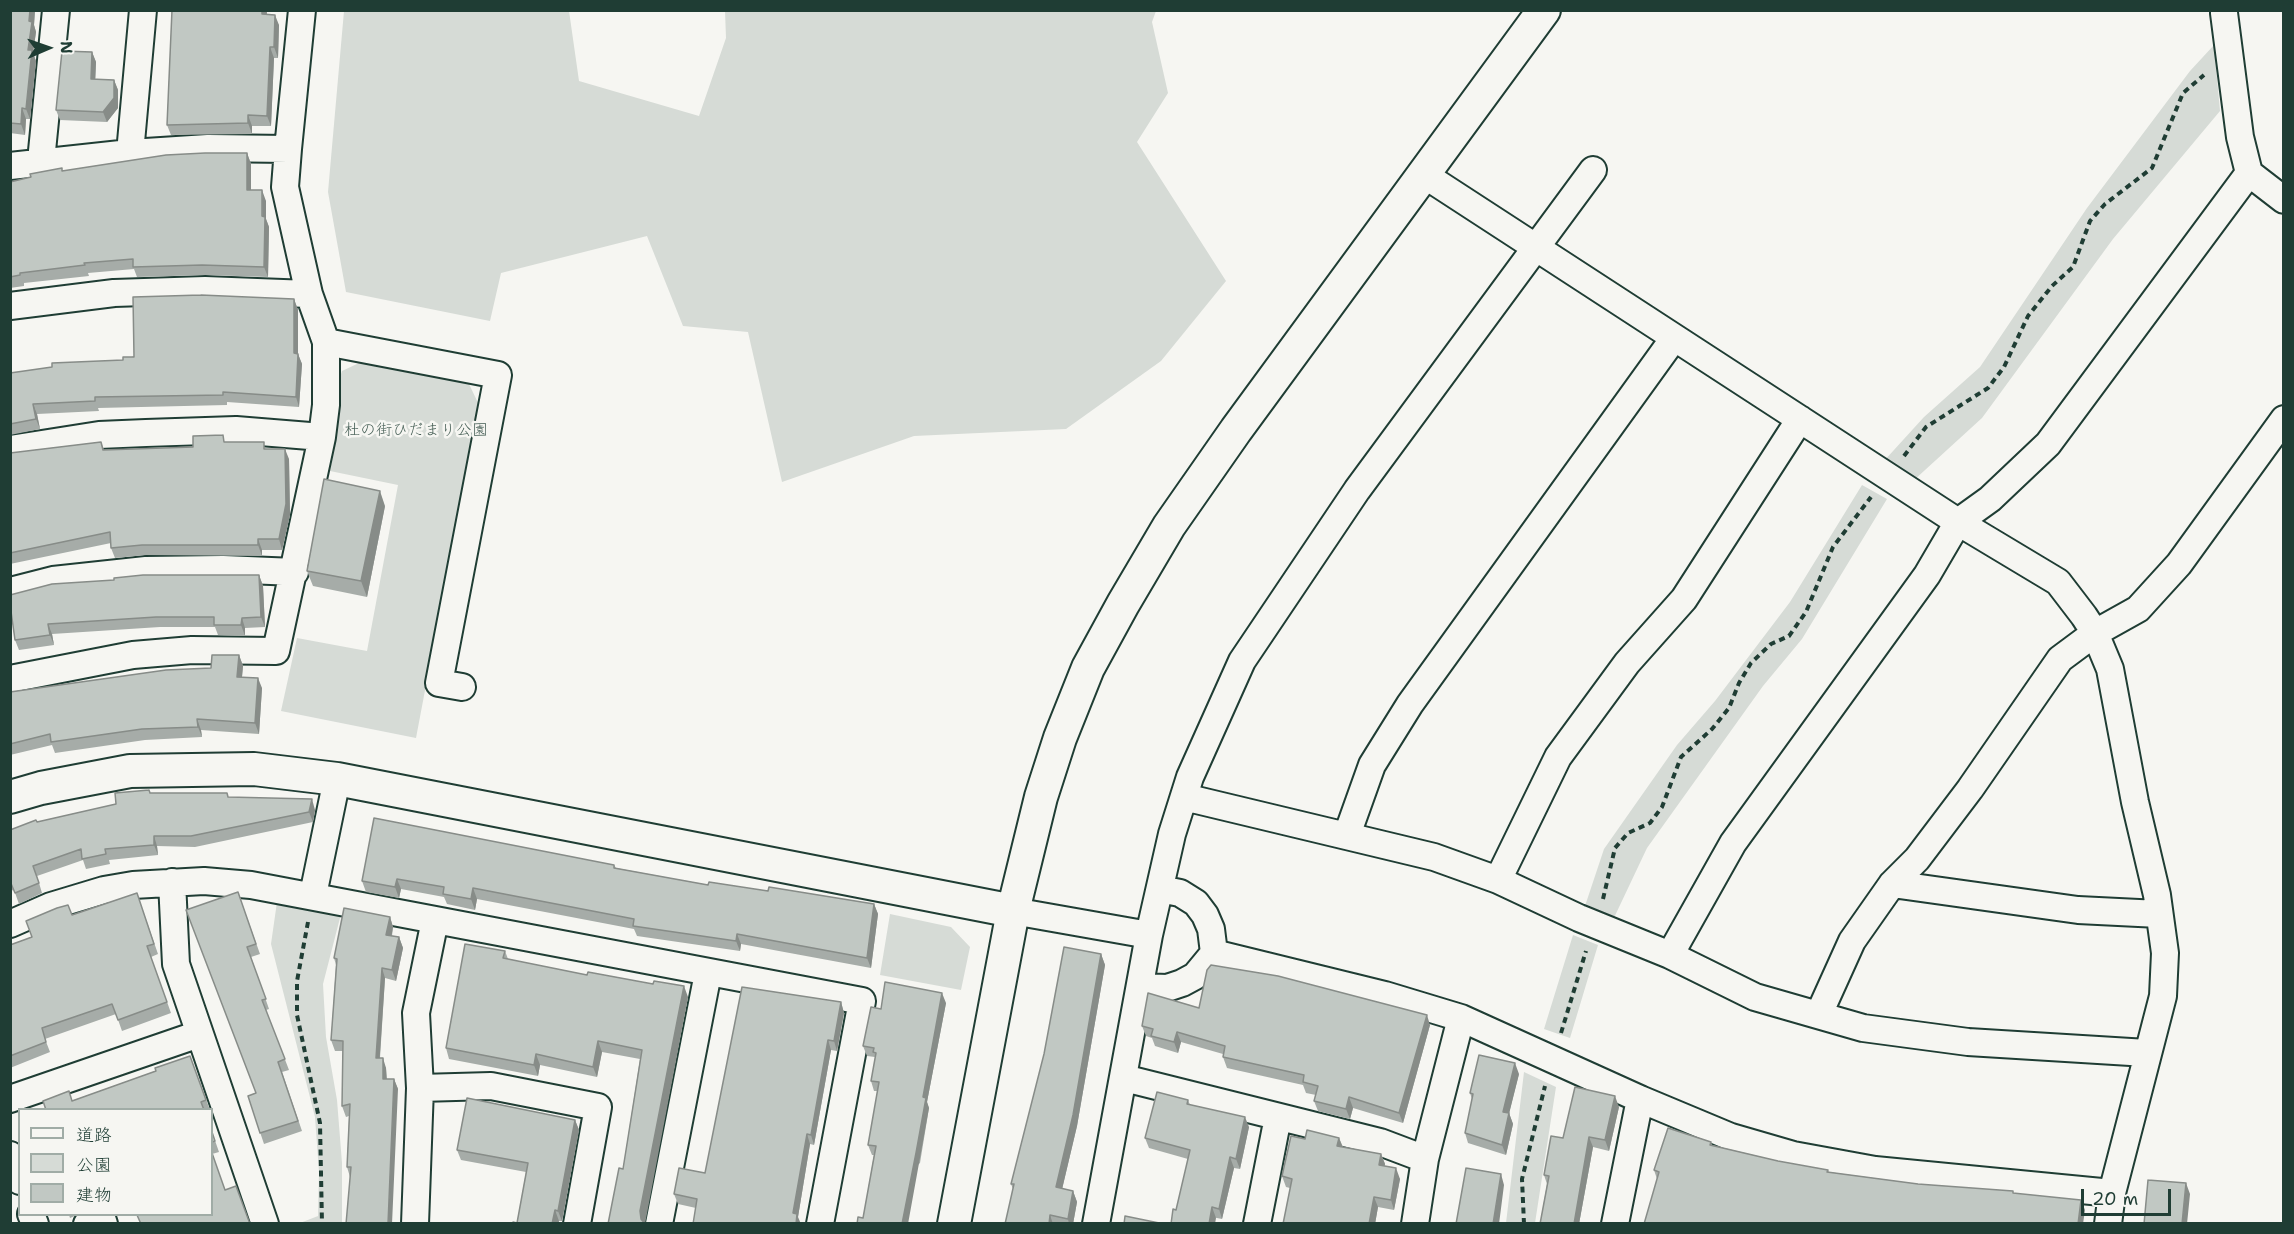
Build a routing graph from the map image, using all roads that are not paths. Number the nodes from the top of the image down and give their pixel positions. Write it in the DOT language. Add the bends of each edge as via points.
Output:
graph roads {
  1 [pos="56,10"];
  2 [pos="143,10"];
  3 [pos="302,10"];
  4 [pos="1544,10"];
  5 [pos="2224,13"];
  6 [pos="288,149"];
  7 [pos="130,153"];
  8 [pos="41,161"];
  9 [pos="10,166"];
  10 [pos="1593,170"];
  11 [pos="2249,173"];
  12 [pos="1423,174"];
  13 [pos="2283,200"];
  14 [pos="1536,248"];
  15 [pos="309,294"];
  16 [pos="10,306"];
  17 [pos="1674,338"];
  18 [pos="326,342"];
  19 [pos="1800,419"];
  20 [pos="2283,419"];
  21 [pos="322,437"];
  22 [pos="10,449"];
  23 [pos="1958,522"];
  24 [pos="295,572"];
  25 [pos="10,591"];
  26 [pos="2095,633"];
  27 [pos="10,679"];
  28 [pos="462,687"];
  29 [pos="337,779"];
  30 [pos="10,797"];
  31 [pos="1184,797"];
  32 [pos="1347,835"];
  33 [pos="1498,880"];
  34 [pos="172,882"];
  35 [pos="1892,884"];
  36 [pos="1160,888"];
  37 [pos="313,895"];
  38 [pos="1013,911"];
  39 [pos="2159,914"];
  40 [pos="435,920"];
  41 [pos="10,924"];
  42 [pos="1149,935"];
  43 [pos="1214,952"];
  44 [pos="1670,955"];
  45 [pos="708,973"];
  46 [pos="1140,987"];
  47 [pos="1819,1014"];
  48 [pos="1461,1018"];
  49 [pos="199,1034"];
  50 [pos="2147,1053"];
  51 [pos="1124,1078"];
  52 [pos="420,1088"];
  53 [pos="10,1099"];
  54 [pos="1640,1100"];
  55 [pos="1278,1117"];
  56 [pos="1425,1159"];
  57 [pos="2112,1193"];
  58 [pos="87,1224"];
  59 [pos="104,1224"];
  60 [pos="266,1224"];
  61 [pos="416,1224"];
  62 [pos="577,1224"];
  63 [pos="659,1224"];
  64 [pos="820,1224"];
  65 [pos="954,1224"];
  66 [pos="1096,1224"];
  67 [pos="1257,1224"];
  68 [pos="1415,1224"];
  69 [pos="1615,1224"];
  70 [pos="2108,1224"];
  1 -- 8 [label="street"];
  2 -- 7 [label="street"];
  3 -- 6 [label="street"];
  4 -- 12 [label="street"];
  5 -- 11 [label="street" via="2240,137"];
  6 -- 7 [label="street" via="208,148"];
  6 -- 15 [label="street" via="285,187"];
  7 -- 8 [label="street"];
  8 -- 9 [label="street"];
  10 -- 14 [label="street"];
  11 -- 13 [label="street"];
  11 -- 23 [label="street" via="2048,444 1990,499"];
  12 -- 14 [label="street"];
  12 -- 38 [label="street" via="1175,517 1123,604 1088,668 1060,738"];
  14 -- 17 [label="street"];
  14 -- 31 [label="street" via="1357,490 1242,661"];
  15 -- 16 [label="street" via="205,290 114,293"];
  15 -- 18 [label="street"];
  17 -- 19 [label="street"];
  17 -- 32 [label="street" via="1410,704 1372,765"];
  18 -- 21 [label="street"];
  18 -- 28 [label="street" via="498,375 439,683"];
  19 -- 23 [label="street"];
  19 -- 33 [label="street" via="1684,599 1627,663 1558,757"];
  20 -- 26 [label="street" via="2179,564 2138,609"];
  21 -- 22 [label="street" via="236,430 99,435"];
  21 -- 24 [label="street"];
  23 -- 26 [label="street" via="2058,582"];
  23 -- 44 [label="street" via="1921,585 1732,843"];
  24 -- 25 [label="street" via="146,570 53,580"];
  24 -- 27 [label="street" via="276,651 192,650 133,655"];
  26 -- 35 [label="street" via="2060,659 1970,789 1917,859"];
  26 -- 39 [label="street" via="2110,669"];
  29 -- 30 [label="street" via="254,769 130,771"];
  29 -- 37 [label="street"];
  29 -- 38 [label="street"];
  31 -- 32 [label="street"];
  31 -- 36 [label="street"];
  32 -- 33 [label="street" via="1434,857"];
  33 -- 44 [label="street"];
  34 -- 37 [label="street" via="204,881"];
  34 -- 41 [label="street" via="104,890"];
  34 -- 49 [label="street" via="176,964"];
  35 -- 39 [label="street" via="2078,910"];
  35 -- 47 [label="street" via="1852,941"];
  36 -- 42 [label="street"];
  36 -- 43 [label="street" via="1180,893 1196,903 1211,929"];
  37 -- 40 [label="street"];
  38 -- 42 [label="street"];
  38 -- 65 [label="street"];
  39 -- 50 [label="street" via="2165,953 2163,996"];
  40 -- 45 [label="street"];
  40 -- 52 [label="street" via="416,1013"];
  42 -- 46 [label="street"];
  43 -- 46 [label="street" via="1195,976 1182,983 1167,988"];
  43 -- 48 [label="street"];
  44 -- 47 [label="street" via="1755,998"];
  45 -- 63 [label="street"];
  45 -- 64 [label="street" via="862,1001"];
  46 -- 51 [label="street"];
  47 -- 50 [label="street" via="1863,1028 1968,1042"];
  48 -- 54 [label="street"];
  48 -- 56 [label="street"];
  49 -- 53 [label="street"];
  49 -- 60 [label="street"];
  50 -- 57 [label="street"];
  51 -- 55 [label="street"];
  51 -- 66 [label="street"];
  52 -- 61 [label="street"];
  52 -- 62 [label="street" via="491,1086 598,1107"];
  54 -- 57 [label="street" via="1731,1137 1825,1163"];
  54 -- 69 [label="street"];
  55 -- 56 [label="street" via="1380,1142"];
  55 -- 67 [label="street"];
  56 -- 68 [label="street"];
  57 -- 70 [label="street"];
  58 -- 59 [label="street" via="102,1218"];
}
